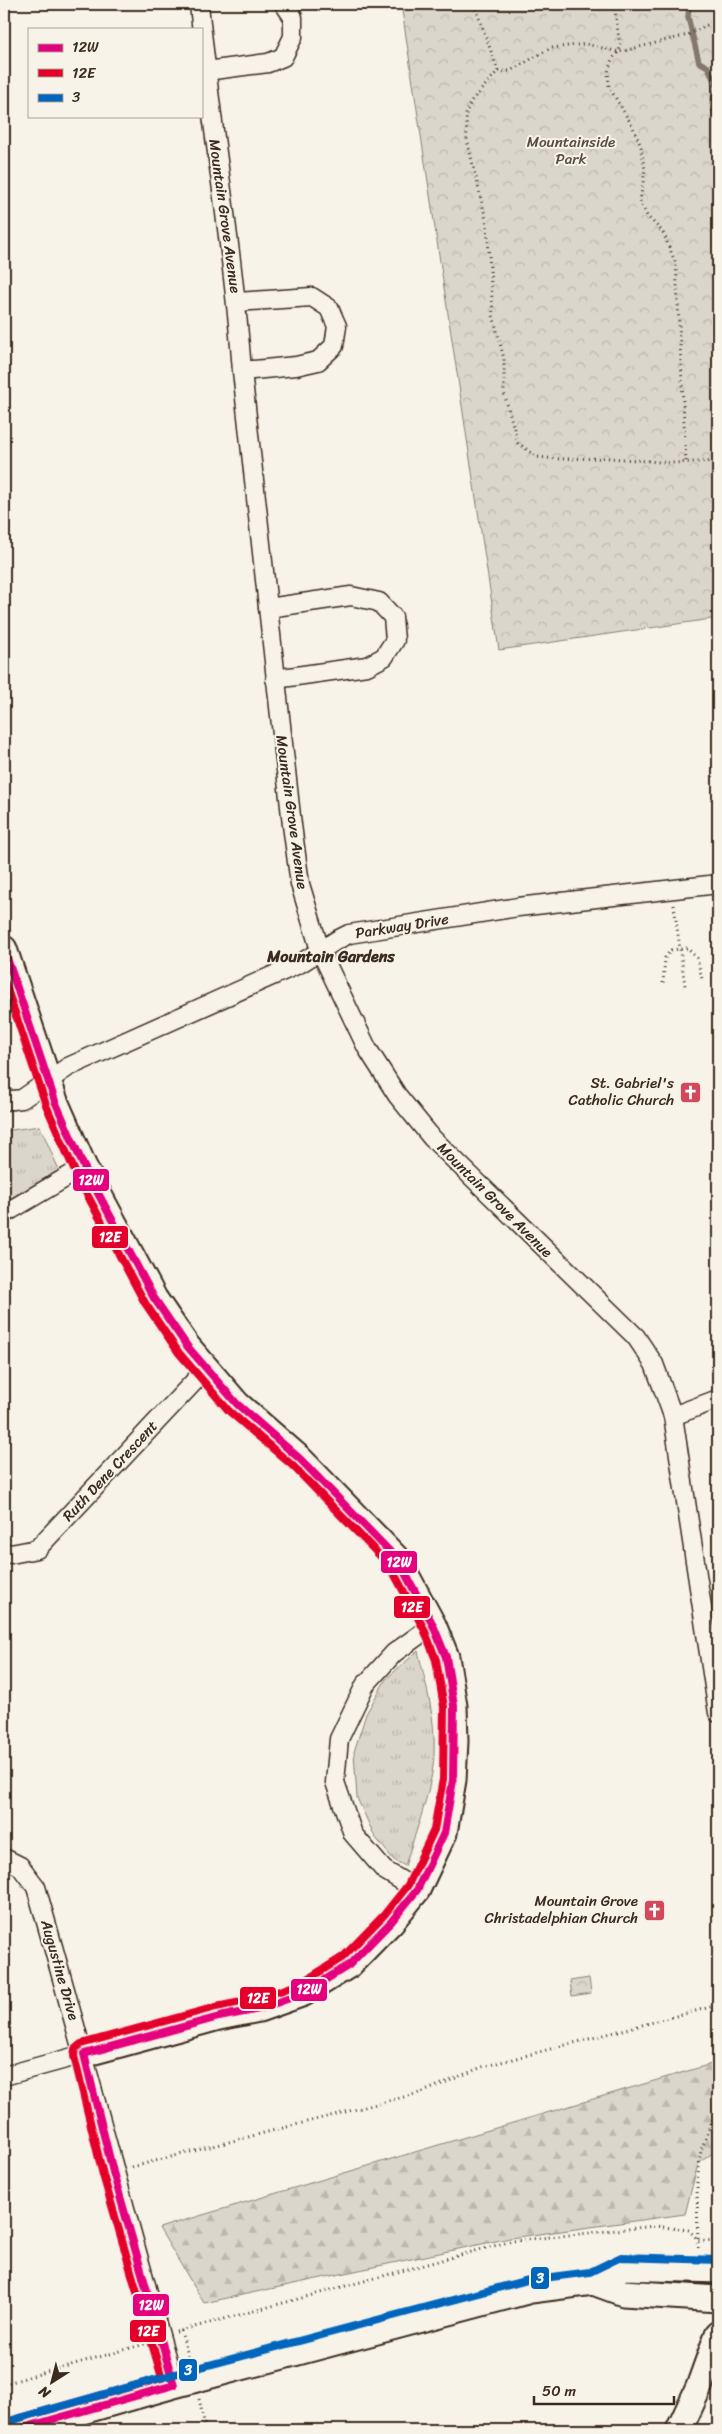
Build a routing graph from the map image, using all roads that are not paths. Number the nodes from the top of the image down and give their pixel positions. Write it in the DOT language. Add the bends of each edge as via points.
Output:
graph roads {
  1 [pos="199,4"];
  2 [pos="284,4"];
  3 [pos="202,28"];
  4 [pos="202,33"];
  5 [pos="206,71"];
  6 [pos="237,302"];
  7 [pos="242,371"];
  8 [pos="268,608"];
  9 [pos="275,679"];
  10 [pos="718,884"];
  11 [pos="4,949"];
  12 [pos="320,950"];
  13 [pos="47,1081"];
  14 [pos="4,1101"];
  15 [pos="84,1167"];
  16 [pos="4,1214"];
  17 [pos="206,1369"];
  18 [pos="718,1399"];
  19 [pos="672,1416"];
  20 [pos="4,1552"];
  21 [pos="433,1625"];
  22 [pos="718,1713"];
  23 [pos="4,1858"];
  24 [pos="417,1890"];
  25 [pos="84,2054"];
  26 [pos="4,2076"];
  27 [pos="709,2269"];
  28 [pos="592,2282"];
  29 [pos="718,2299"];
  30 [pos="718,2334"];
  31 [pos="174,2385"];
  32 [pos="16,2430"];
  33 [pos="679,2430"];
  1 -- 3 [label="street, Mountain Grove Avenue"];
  2 -- 5 [label="street" via="293,17 293,38 283,57 268,63"];
  4 -- 5 [label="street, Mountain Grove Avenue"];
  5 -- 6 [label="street, Mountain Grove Avenue"];
  6 -- 7 [label="street, Mountain Grove Avenue"];
  6 -- 7 [label="street, Mountain Grove Avenue" via="312,297 329,308 337,326 334,346 318,361"];
  7 -- 8 [label="street, Mountain Grove Avenue"];
  8 -- 9 [label="street, Mountain Grove Avenue"];
  8 -- 9 [label="street" via="351,596 379,602 393,617 395,640 384,657 368,666"];
  9 -- 12 [label="street, Mountain Grove Avenue" via="300,884"];
  10 -- 12 [label="street, Parkway Drive" via="518,907 349,934"];
  11 -- 13 [label="street"];
  12 -- 13 [label="street, Parkway Drive" via="301,963 68,1067"];
  12 -- 19 [label="street, Mountain Grove Avenue" via="367,1048 397,1095 439,1145 636,1338 654,1364"];
  13 -- 14 [label="street, Parkway Drive" via="22,1098"];
  13 -- 15 [label="street"];
  15 -- 16 [label="street"];
  15 -- 17 [label="street" via="154,1298"];
  17 -- 20 [label="street, Ruth Dene Crescent" via="37,1549 10,1554"];
  17 -- 21 [label="street" via="237,1404 300,1459 398,1560"];
  18 -- 19 [label="street"];
  19 -- 22 [label="street, Mountain Grove Avenue"];
  21 -- 24 [label="street" via="446,1657 454,1706 453,1780 444,1833"];
  21 -- 24 [label="street" via="394,1653 365,1685 339,1739 335,1782 353,1834 384,1870"];
  23 -- 25 [label="street, Augustine Drive" via="20,1866 36,1887"];
  24 -- 25 [label="street" via="349,1965 304,1993 259,2009"];
  25 -- 26 [label="street"];
  25 -- 31 [label="street, Augustine Drive" via="113,2172"];
  27 -- 28 [label="street" via="624,2266"];
  28 -- 29 [label="street" via="623,2293"];
  28 -- 31 [label="street" via="532,2290"];
  30 -- 33 [label="street"];
  31 -- 32 [label="street"];
}
